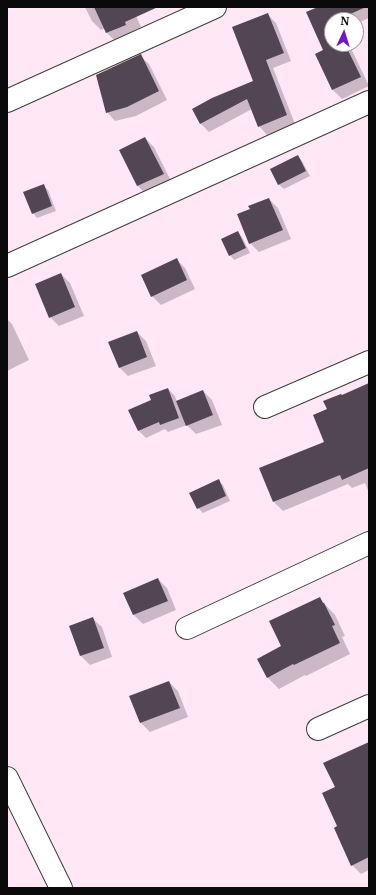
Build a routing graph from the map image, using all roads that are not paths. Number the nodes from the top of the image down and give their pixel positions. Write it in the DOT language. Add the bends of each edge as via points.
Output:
graph roads {
  1 [pos="216,7"];
  2 [pos="7,101"];
  3 [pos="369,102"];
  4 [pos="7,266"];
  5 [pos="369,362"];
  6 [pos="265,408"];
  7 [pos="369,543"];
  8 [pos="187,628"];
  9 [pos="369,706"];
  10 [pos="318,729"];
  11 [pos="7,778"];
  12 [pos="61,888"];
  1 -- 2 [label="street"];
  3 -- 4 [label="street"];
  5 -- 6 [label="street"];
  7 -- 8 [label="street"];
  9 -- 10 [label="street"];
  11 -- 12 [label="street"];
}
